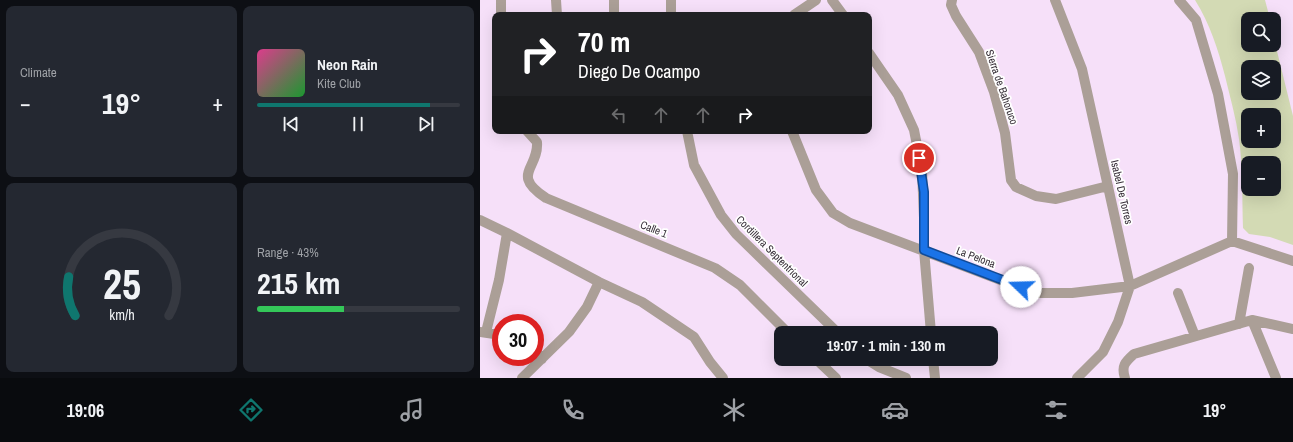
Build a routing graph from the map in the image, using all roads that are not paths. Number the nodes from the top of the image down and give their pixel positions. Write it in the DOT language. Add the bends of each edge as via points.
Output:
graph roads {
  1 [pos="501,0"];
  2 [pos="556,0"];
  3 [pos="614,0"];
  4 [pos="671,0"];
  5 [pos="816,0"];
  6 [pos="832,0"];
  7 [pos="952,0"];
  8 [pos="1055,0"];
  9 [pos="1180,0"];
  10 [pos="500,12"];
  11 [pos="557,12"];
  12 [pos="614,12"];
  13 [pos="671,12"];
  14 [pos="798,12"];
  15 [pos="841,12"];
  16 [pos="872,57"];
  17 [pos="530,134"];
  18 [pos="688,134"];
  19 [pos="793,134"];
  20 [pos="1108,186"];
  21 [pos="480,220"];
  22 [pos="507,232"];
  23 [pos="1232,241"];
  24 [pos="924,250"];
  25 [pos="1293,261"];
  26 [pos="1249,268"];
  27 [pos="599,282"];
  28 [pos="1130,286"];
  29 [pos="1178,292"];
  30 [pos="1252,320"];
  31 [pos="1239,324"];
  32 [pos="781,326"];
  33 [pos="831,326"];
  34 [pos="930,326"];
  35 [pos="1293,329"];
  36 [pos="483,332"];
  37 [pos="1195,336"];
  38 [pos="544,357"];
  39 [pos="710,362"];
  40 [pos="535,366"];
  41 [pos="823,366"];
  42 [pos="877,366"];
  43 [pos="934,366"];
  44 [pos="522,378"];
  45 [pos="715,378"];
  46 [pos="723,378"];
  47 [pos="836,378"];
  48 [pos="906,378"];
  49 [pos="935,378"];
  50 [pos="1077,378"];
  51 [pos="1125,378"];
  52 [pos="1276,378"];
  1 -- 10 [label="street"];
  2 -- 11 [label="street"];
  3 -- 12 [label="street"];
  4 -- 13 [label="street"];
  5 -- 14 [label="street"];
  6 -- 15 [label="street"];
  7 -- 20 [label="street, Sierra de Bahoruco" via="951,5 956,16 979,52 994,92 1005,133 1011,180 1016,187 1036,196 1056,199"];
  8 -- 20 [label="street, Isabel De Torres" via="1082,69"];
  9 -- 23 [label="street" via="1196,20 1218,94 1233,174"];
  16 -- 24 [label="street" via="898,95 914,130 922,171"];
  17 -- 32 [label="street, Calle 1" via="537,142 538,151 528,170 528,181 534,190 546,198 715,268 740,285"];
  18 -- 33 [label="street, Cordillera Septentrional" via="694,165 721,215 736,234"];
  19 -- 24 [label="street, La Pelona" via="816,190 833,213 850,223"];
  20 -- 28 [label="street, Isabel De Torres"];
  21 -- 22 [label="street"];
  22 -- 27 [label="street"];
  22 -- 36 [label="street" via="499,280"];
  23 -- 25 [label="street"];
  23 -- 28 [label="street, La Pelona"];
  24 -- 28 [label="street, La Pelona" via="1035,293 1072,294"];
  24 -- 34 [label="street"];
  26 -- 31 [label="street"];
  27 -- 38 [label="street" via="587,307 569,332"];
  27 -- 39 [label="street" via="642,302 694,337"];
  28 -- 50 [label="street" via="1118,322 1103,352"];
  29 -- 37 [label="street"];
  30 -- 31 [label="street"];
  30 -- 35 [label="street"];
  30 -- 52 [label="street"];
  31 -- 37 [label="street"];
  37 -- 51 [label="street" via="1134,354 1125,362"];
  39 -- 45 [label="street"];
  39 -- 46 [label="street"];
  40 -- 44 [label="street"];
  41 -- 47 [label="street"];
  42 -- 48 [label="street"];
  43 -- 49 [label="street"];
}
